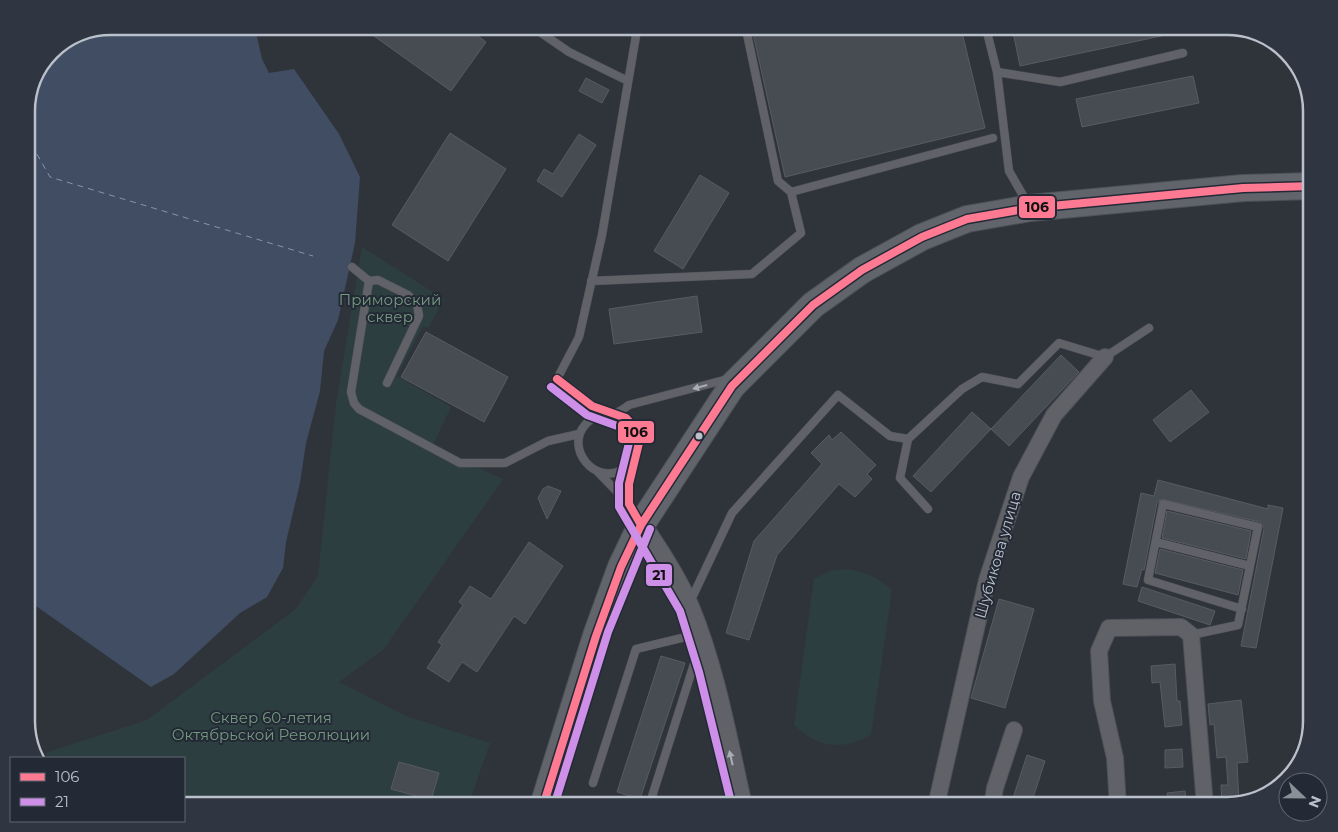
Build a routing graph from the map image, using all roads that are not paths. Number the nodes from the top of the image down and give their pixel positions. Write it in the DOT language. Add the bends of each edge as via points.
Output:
graph roads {
  1 [pos="544,35"];
  2 [pos="637,35"];
  3 [pos="747,35"];
  4 [pos="988,35"];
  5 [pos="1183,53"];
  6 [pos="997,72"];
  7 [pos="628,81"];
  8 [pos="993,138"];
  9 [pos="1303,186"];
  10 [pos="791,192"];
  11 [pos="1030,208"];
  12 [pos="352,267"];
  13 [pos="369,281"];
  14 [pos="591,281"];
  15 [pos="1150,328"];
  16 [pos="1105,357"];
  17 [pos="746,372"];
  18 [pos="387,383"];
  19 [pos="615,414"];
  20 [pos="579,434"];
  21 [pos="908,439"];
  22 [pos="633,460"];
  23 [pos="598,472"];
  24 [pos="928,509"];
  25 [pos="635,514"];
  26 [pos="1156,542"];
  27 [pos="1250,566"];
  28 [pos="689,606"];
  29 [pos="1242,609"];
  30 [pos="698,634"];
  31 [pos="1191,635"];
  32 [pos="704,655"];
  33 [pos="1014,730"];
  34 [pos="592,783"];
  35 [pos="546,797"];
  36 [pos="652,797"];
  37 [pos="740,797"];
  38 [pos="938,797"];
  39 [pos="994,797"];
  40 [pos="1117,797"];
  41 [pos="1204,797"];
  1 -- 7 [label="lane" via="569,52"];
  2 -- 7 [label="lane"];
  3 -- 10 [label="lane" via="778,181"];
  4 -- 6 [label="lane"];
  5 -- 6 [label="lane" via="1060,82"];
  6 -- 11 [label="lane" via="1009,171"];
  7 -- 14 [label="lane"];
  8 -- 10 [label="lane"];
  9 -- 11 [label="main road" via="1243,188"];
  10 -- 14 [label="lane" via="801,232 752,274"];
  11 -- 17 [label="main road" via="967,219 922,237 862,270 813,305"];
  12 -- 13 [label="lane"];
  13 -- 18 [label="lane" via="378,280 408,294 417,304 420,316"];
  13 -- 20 [label="lane" via="351,392 354,403 365,414 460,463 505,463 548,441"];
  14 -- 19 [label="lane" via="579,337 557,378 592,406"];
  15 -- 16 [label="lane"];
  16 -- 21 [label="lane" via="1059,343 1018,384 982,377 962,389"];
  16 -- 38 [label="street, Шубикова улица" via="1054,415 1021,477 987,580"];
  17 -- 19 [label="lane, one-way" via="630,405"];
  17 -- 25 [label="main road"];
  19 -- 20 [label="lane" via="596,416 585,424"];
  19 -- 22 [label="lane" via="626,418 635,428 639,443"];
  20 -- 23 [label="lane" via="578,449 585,462"];
  21 -- 24 [label="lane" via="900,478"];
  21 -- 28 [label="lane" via="890,436 838,395 732,513"];
  22 -- 23 [label="lane" via="622,470 611,474"];
  22 -- 25 [label="lane" via="628,484"];
  23 -- 25 [label="lane"];
  25 -- 28 [label="street"];
  25 -- 35 [label="main road" via="621,567"];
  26 -- 27 [label="lane"];
  26 -- 27 [label="lane" via="1163,504 1258,527"];
  26 -- 29 [label="lane" via="1148,580"];
  27 -- 29 [label="lane"];
  28 -- 30 [label="street"];
  29 -- 31 [label="lane" via="1238,625"];
  30 -- 32 [label="street"];
  30 -- 34 [label="lane" via="636,649"];
  31 -- 40 [label="street" via="1181,627 1109,628 1099,651 1101,693 1115,758"];
  31 -- 41 [label="street"];
  32 -- 36 [label="lane" via="694,664"];
  37 -- 32 [label="street, one-way"];
  33 -- 39 [label="street"];
}
